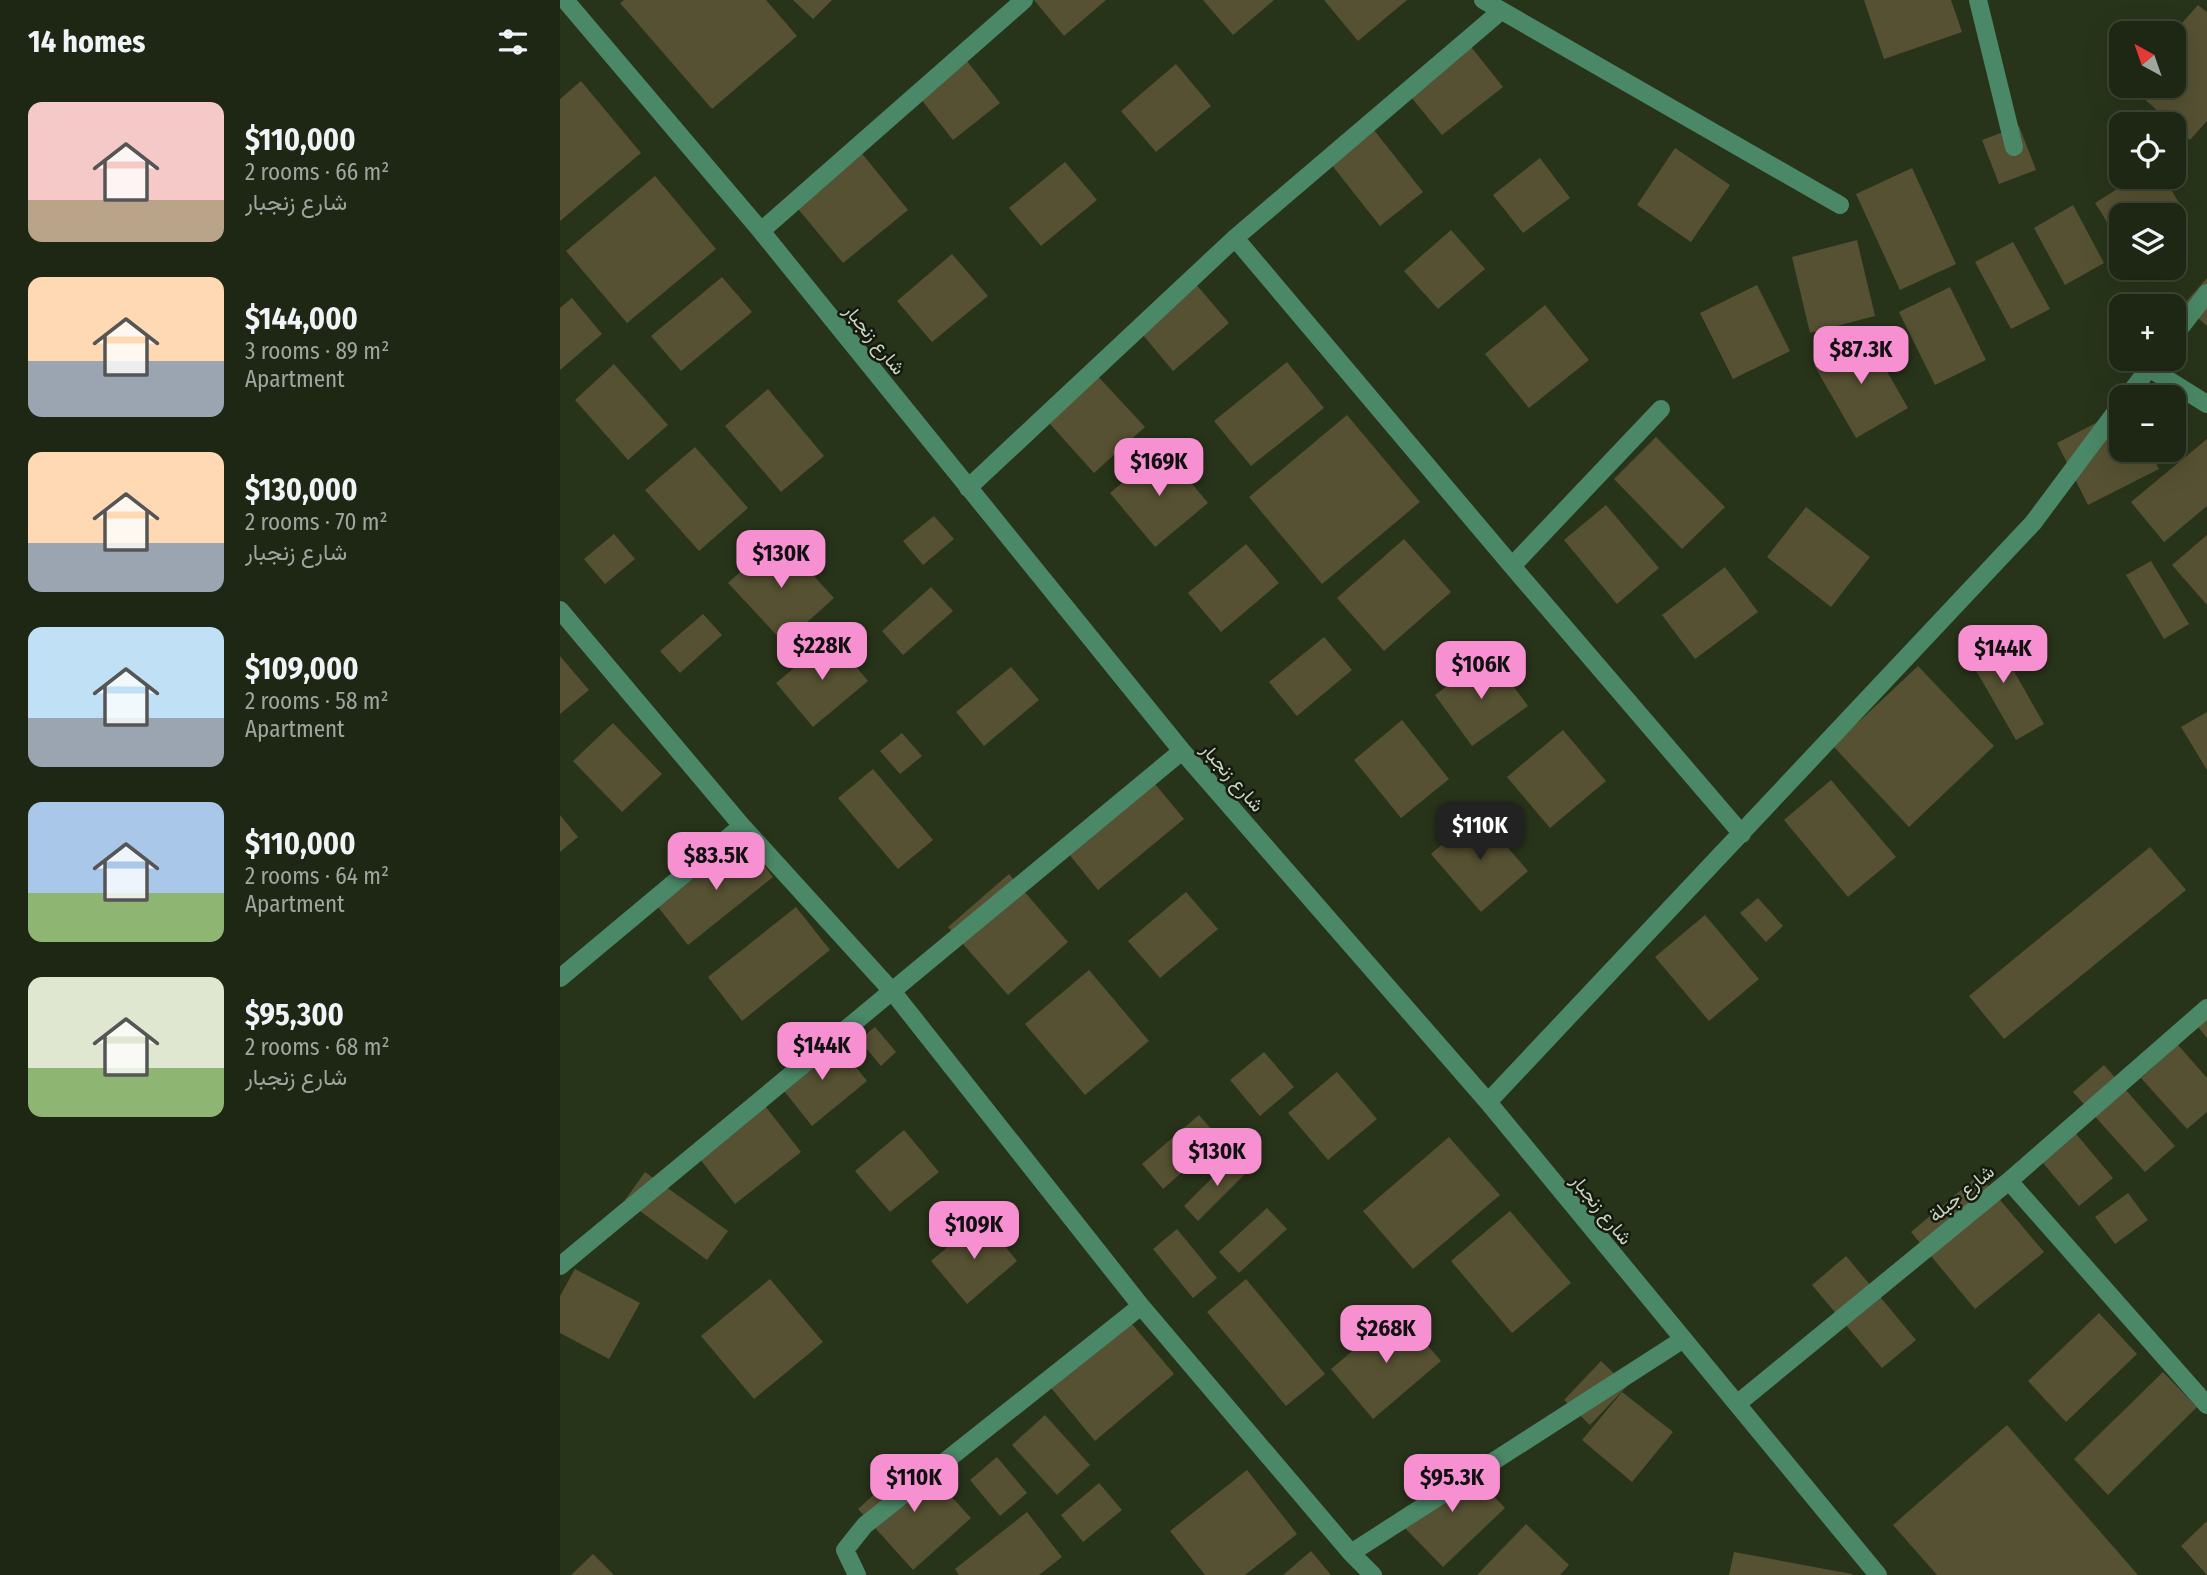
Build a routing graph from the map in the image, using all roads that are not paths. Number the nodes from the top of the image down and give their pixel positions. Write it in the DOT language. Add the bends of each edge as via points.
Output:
graph roads {
  1 [pos="565,0"];
  2 [pos="1024,0"];
  3 [pos="1483,0"];
  4 [pos="1978,0"];
  5 [pos="1501,11"];
  6 [pos="2014,147"];
  7 [pos="1840,205"];
  8 [pos="761,231"];
  9 [pos="1235,237"];
  10 [pos="2207,293"];
  11 [pos="2186,320"];
  12 [pos="2147,371"];
  13 [pos="2164,371"];
  14 [pos="2136,385"];
  15 [pos="2207,404"];
  16 [pos="1661,409"];
  17 [pos="2109,421"];
  18 [pos="968,488"];
  19 [pos="1511,566"];
  20 [pos="564,623"];
  21 [pos="1182,751"];
  22 [pos="741,826"];
  23 [pos="1742,834"];
  24 [pos="560,978"];
  25 [pos="892,990"];
  26 [pos="2207,1009"];
  27 [pos="1488,1102"];
  28 [pos="2009,1181"];
  29 [pos="560,1266"];
  30 [pos="1141,1306"];
  31 [pos="1682,1340"];
  32 [pos="1737,1404"];
  33 [pos="2207,1405"];
  34 [pos="1351,1553"];
  35 [pos="857,1575"];
  36 [pos="1373,1575"];
  37 [pos="1878,1575"];
  1 -- 8 [label="street, شارع زنجبار"];
  2 -- 8 [label="street"];
  3 -- 5 [label="street"];
  4 -- 6 [label="street"];
  5 -- 7 [label="street"];
  5 -- 9 [label="street"];
  8 -- 18 [label="street, شارع زنجبار"];
  9 -- 18 [label="street"];
  9 -- 19 [label="street"];
  10 -- 11 [label="street"];
  12 -- 14 [label="street"];
  13 -- 15 [label="street"];
  16 -- 19 [label="street"];
  17 -- 23 [label="street" via="2033,523"];
  18 -- 21 [label="street, شارع زنجبار"];
  19 -- 23 [label="street"];
  20 -- 22 [label="street"];
  21 -- 25 [label="street"];
  21 -- 27 [label="street, شارع زنجبار"];
  22 -- 24 [label="street"];
  22 -- 25 [label="street"];
  23 -- 27 [label="street"];
  25 -- 29 [label="street"];
  25 -- 30 [label="street"];
  26 -- 28 [label="street, شارع جبلة"];
  27 -- 31 [label="street, شارع زنجبار"];
  28 -- 32 [label="street, شارع جبلة"];
  28 -- 33 [label="street"];
  30 -- 34 [label="street"];
  30 -- 35 [label="street" via="865,1525 845,1550"];
  31 -- 32 [label="street, شارع زنجبار"];
  31 -- 34 [label="street"];
  32 -- 37 [label="street, شارع زنجبار"];
  34 -- 36 [label="street"];
}
